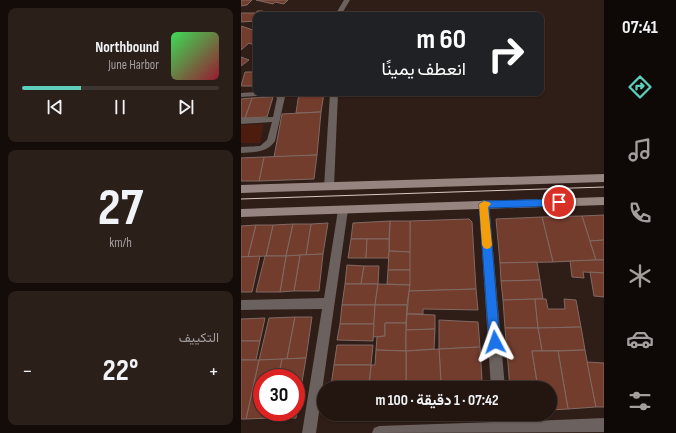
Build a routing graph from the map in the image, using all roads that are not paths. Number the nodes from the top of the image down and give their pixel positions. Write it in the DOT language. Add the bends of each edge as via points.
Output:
graph roads {
  1 [pos="347,0"];
  2 [pos="340,12"];
  3 [pos="253,94"];
  4 [pos="241,95"];
  5 [pos="280,96"];
  6 [pos="334,96"];
  7 [pos="276,119"];
  8 [pos="241,121"];
  9 [pos="241,150"];
  10 [pos="604,178"];
  11 [pos="329,187"];
  12 [pos="241,189"];
  13 [pos="604,201"];
  14 [pos="484,204"];
  15 [pos="343,210"];
  16 [pos="241,213"];
  17 [pos="328,303"];
  18 [pos="241,305"];
  19 [pos="497,381"];
  20 [pos="500,421"];
  21 [pos="604,425"];
  22 [pos="501,431"];
  23 [pos="309,433"];
  24 [pos="379,433"];
  1 -- 2 [label="street"];
  3 -- 4 [label="lane"];
  5 -- 7 [label="lane"];
  6 -- 11 [label="street"];
  7 -- 8 [label="lane"];
  7 -- 9 [label="lane" via="269,146"];
  10 -- 11 [label="main road"];
  11 -- 12 [label="main road"];
  13 -- 14 [label="main road"];
  14 -- 15 [label="main road"];
  14 -- 19 [label="street"];
  15 -- 16 [label="main road"];
  15 -- 17 [label="street"];
  17 -- 18 [label="street"];
  17 -- 23 [label="street"];
  20 -- 22 [label="street"];
  21 -- 22 [label="street"];
  22 -- 24 [label="street"];
}
